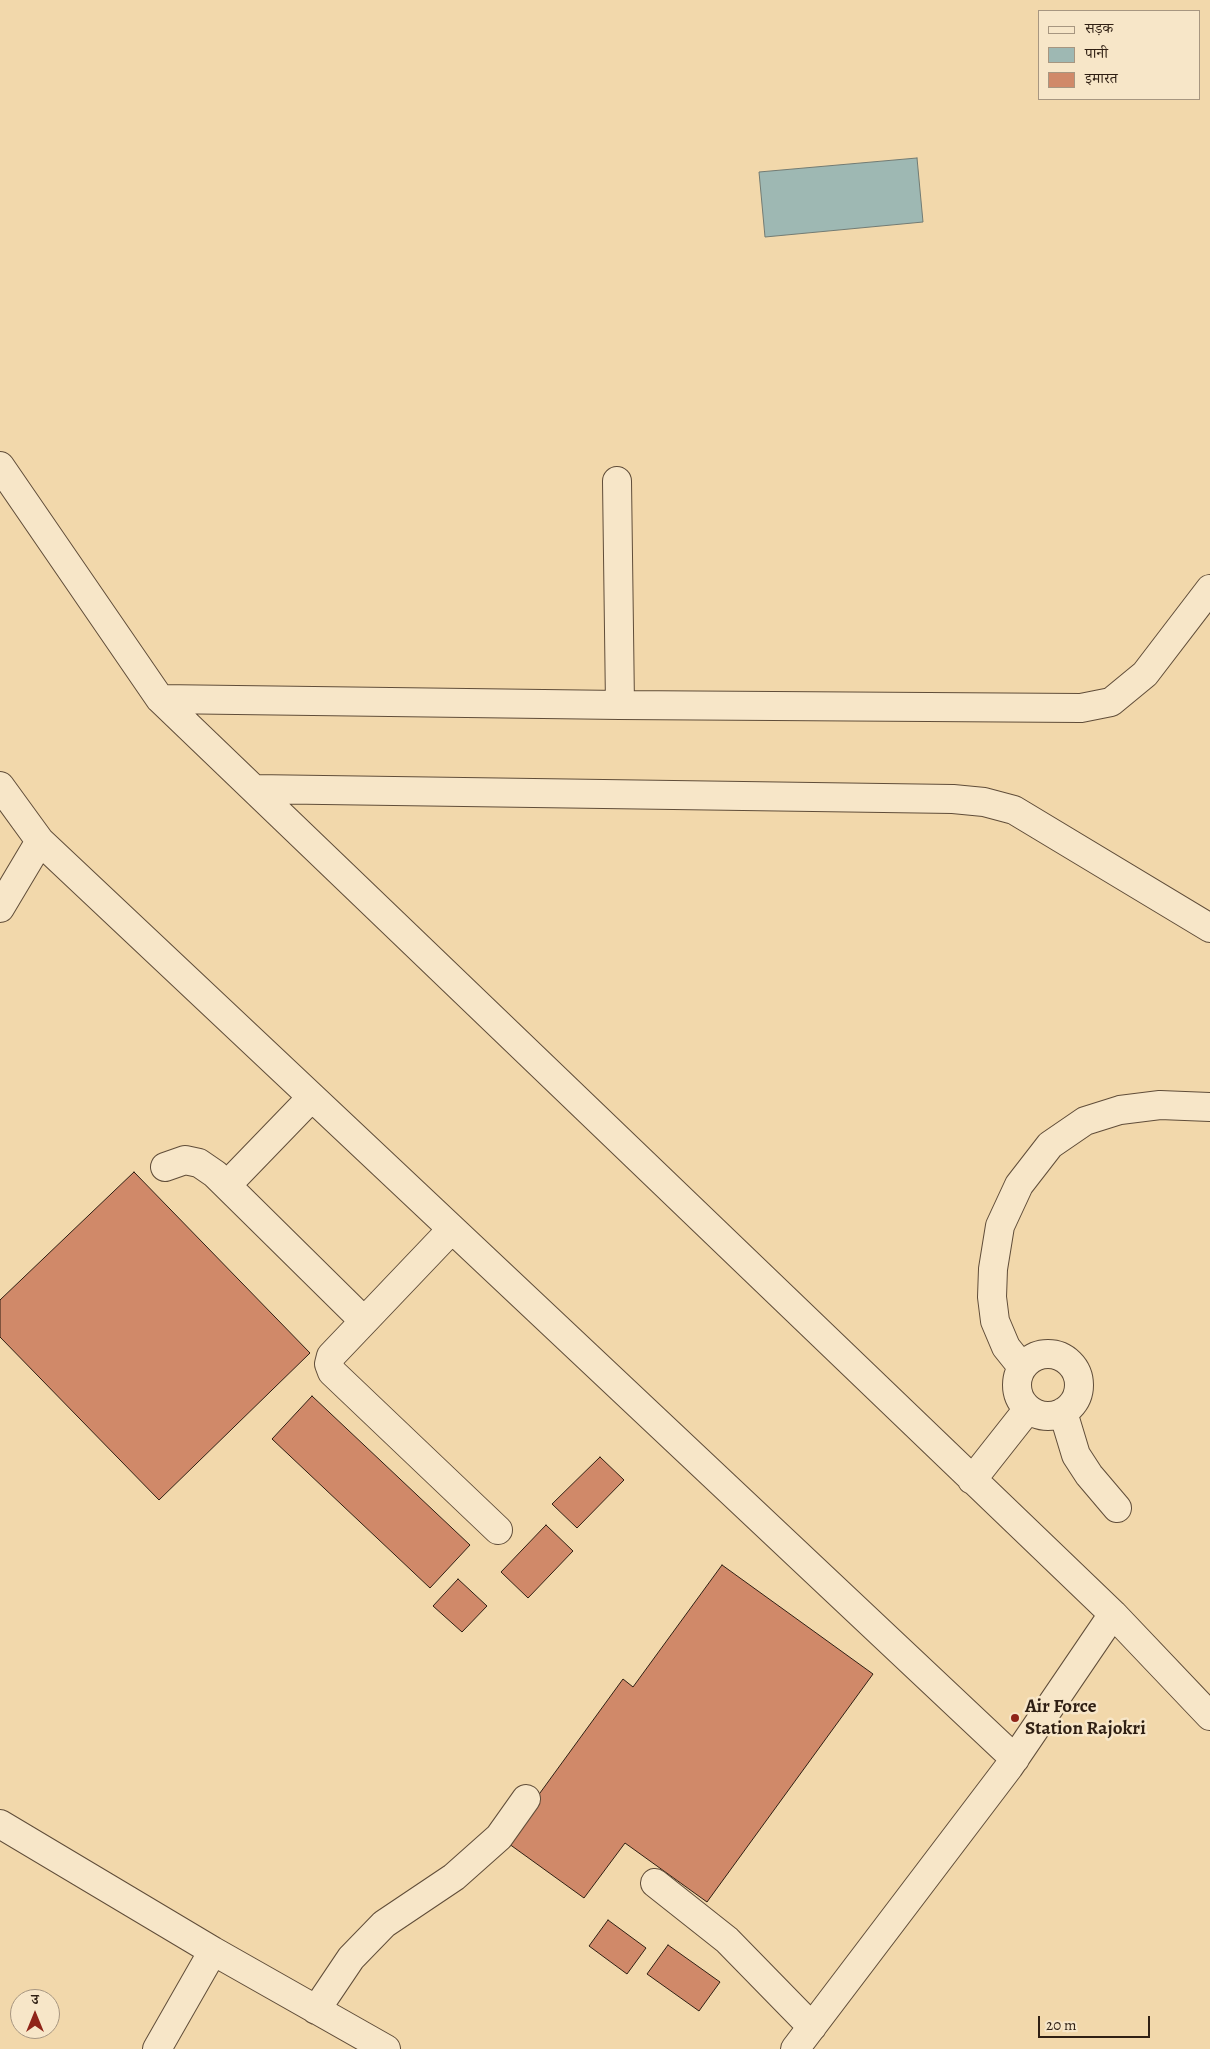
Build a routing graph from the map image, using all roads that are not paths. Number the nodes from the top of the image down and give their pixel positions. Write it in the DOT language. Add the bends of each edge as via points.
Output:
graph roads {
  1 [pos="0,466"];
  2 [pos="617,482"];
  3 [pos="1210,588"];
  4 [pos="160,699"];
  5 [pos="620,706"];
  6 [pos="0,786"];
  7 [pos="254,789"];
  8 [pos="40,842"];
  9 [pos="0,908"];
  10 [pos="1210,928"];
  11 [pos="312,1097"];
  12 [pos="1210,1107"];
  13 [pos="166,1166"];
  14 [pos="227,1185"];
  15 [pos="452,1229"];
  16 [pos="364,1321"];
  17 [pos="1022,1367"];
  18 [pos="1028,1409"];
  19 [pos="1063,1412"];
  20 [pos="972,1480"];
  21 [pos="1117,1508"];
  22 [pos="498,1530"];
  23 [pos="1113,1614"];
  24 [pos="1210,1716"];
  25 [pos="1015,1759"];
  26 [pos="526,1799"];
  27 [pos="0,1824"];
  28 [pos="655,1883"];
  29 [pos="213,1951"];
  30 [pos="316,2010"];
  31 [pos="812,2027"];
  32 [pos="376,2047"];
  33 [pos="157,2049"];
  34 [pos="795,2049"];
  1 -- 4 [label="street"];
  2 -- 5 [label="street"];
  3 -- 5 [label="street" via="1145,674 1111,702 1081,708"];
  4 -- 5 [label="street"];
  4 -- 7 [label="street"];
  6 -- 8 [label="street"];
  7 -- 10 [label="street" via="984,802 1014,810"];
  7 -- 20 [label="street"];
  8 -- 9 [label="street"];
  8 -- 11 [label="street"];
  11 -- 14 [label="street"];
  11 -- 15 [label="street"];
  12 -- 17 [label="street" via="1160,1105 1120,1110 1085,1121 1050,1145 1019,1185 1000,1226 992,1297 995,1321 1006,1348"];
  13 -- 14 [label="street" via="185,1160 199,1163"];
  14 -- 16 [label="street"];
  15 -- 16 [label="street"];
  15 -- 25 [label="street"];
  16 -- 22 [label="street" via="331,1356 332,1372"];
  17 -- 18 [label="street" via="1017,1387 1019,1397"];
  17 -- 19 [label="street" via="1028,1360 1048,1353 1058,1355 1074,1367 1079,1377 1077,1397"];
  18 -- 19 [label="street" via="1043,1416"];
  18 -- 20 [label="street"];
  19 -- 21 [label="street" via="1076,1455"];
  20 -- 23 [label="street"];
  23 -- 24 [label="street"];
  23 -- 25 [label="street"];
  25 -- 31 [label="street"];
  26 -- 30 [label="street" via="499,1837 454,1876 384,1924 351,1958"];
  27 -- 29 [label="street"];
  28 -- 31 [label="street" via="727,1940"];
  29 -- 30 [label="street"];
  29 -- 33 [label="street"];
  30 -- 32 [label="street"];
  31 -- 34 [label="street"];
}
